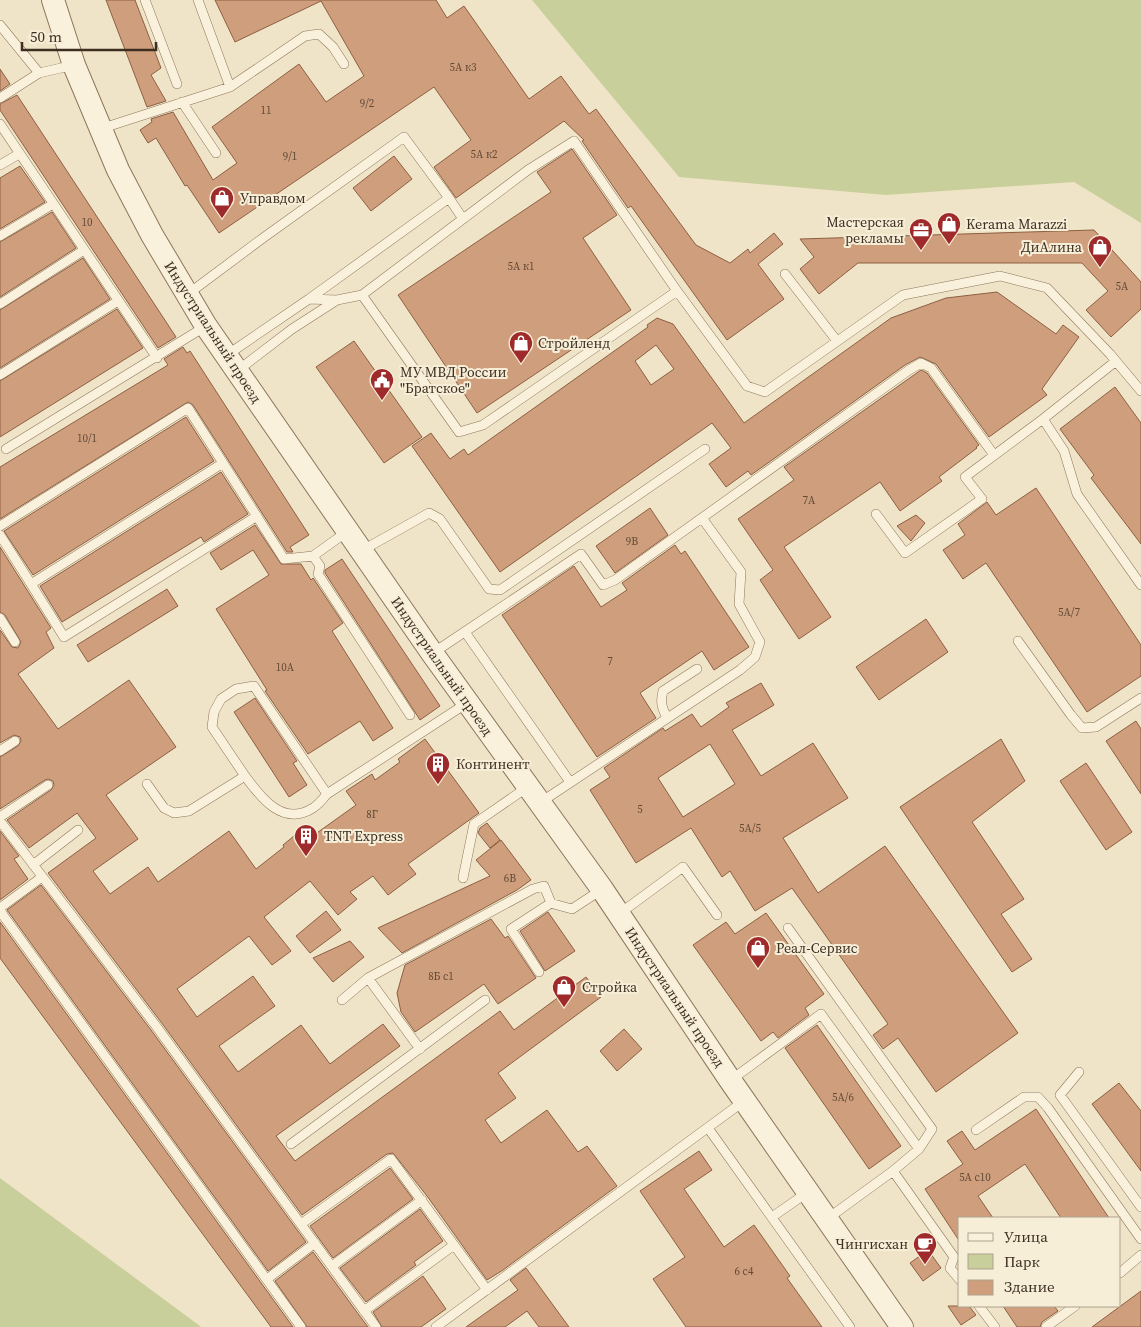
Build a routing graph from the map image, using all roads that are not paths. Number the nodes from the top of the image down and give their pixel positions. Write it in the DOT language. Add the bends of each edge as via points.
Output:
graph roads {
  1 [pos="53,0"];
  2 [pos="145,0"];
  3 [pos="198,0"];
  4 [pos="0,25"];
  5 [pos="344,64"];
  6 [pos="74,65"];
  7 [pos="39,73"];
  8 [pos="177,84"];
  9 [pos="230,87"];
  10 [pos="0,98"];
  11 [pos="182,102"];
  12 [pos="0,124"];
  13 [pos="100,129"];
  14 [pos="19,154"];
  15 [pos="216,154"];
  16 [pos="0,165"];
  17 [pos="449,198"];
  18 [pos="53,204"];
  19 [pos="463,219"];
  20 [pos="0,236"];
  21 [pos="84,250"];
  22 [pos="785,274"];
  23 [pos="677,291"];
  24 [pos="187,294"];
  25 [pos="362,294"];
  26 [pos="309,299"];
  27 [pos="338,300"];
  28 [pos="118,301"];
  29 [pos="0,304"];
  30 [pos="206,326"];
  31 [pos="837,341"];
  32 [pos="157,358"];
  33 [pos="1116,361"];
  34 [pos="232,363"];
  35 [pos="0,375"];
  36 [pos="1141,391"];
  37 [pos="1043,419"];
  38 [pos="6,449"];
  39 [pos="705,449"];
  40 [pos="994,455"];
  41 [pos="223,463"];
  42 [pos="876,514"];
  43 [pos="256,516"];
  44 [pos="702,518"];
  45 [pos="0,526"];
  46 [pos="348,531"];
  47 [pos="0,535"];
  48 [pos="361,551"];
  49 [pos="313,556"];
  50 [pos="31,584"];
  51 [pos="1141,585"];
  52 [pos="0,618"];
  53 [pos="465,632"];
  54 [pos="1018,641"];
  55 [pos="15,642"];
  56 [pos="432,654"];
  57 [pos="697,669"];
  58 [pos="1141,698"];
  59 [pos="467,702"];
  60 [pos="410,715"];
  61 [pos="667,718"];
  62 [pos="15,741"];
  63 [pos="0,751"];
  64 [pos="245,776"];
  65 [pos="570,782"];
  66 [pos="147,784"];
  67 [pos="48,785"];
  68 [pos="327,794"];
  69 [pos="535,794"];
  70 [pos="0,816"];
  71 [pos="0,821"];
  72 [pos="78,830"];
  73 [pos="33,865"];
  74 [pos="42,877"];
  75 [pos="463,878"];
  76 [pos="602,889"];
  77 [pos="550,903"];
  78 [pos="0,909"];
  79 [pos="619,914"];
  80 [pos="717,915"];
  81 [pos="788,928"];
  82 [pos="539,972"];
  83 [pos="368,978"];
  84 [pos="342,1000"];
  85 [pos="486,1000"];
  86 [pos="420,1048"];
  87 [pos="1079,1072"];
  88 [pos="730,1080"];
  89 [pos="745,1101"];
  90 [pos="708,1128"];
  91 [pos="976,1130"];
  92 [pos="291,1144"];
  93 [pos="918,1149"];
  94 [pos="893,1171"];
  95 [pos="808,1192"];
  96 [pos="422,1200"];
  97 [pos="1141,1207"];
  98 [pos="772,1217"];
  99 [pos="827,1219"];
  100 [pos="301,1224"];
  101 [pos="1141,1239"];
  102 [pos="315,1243"];
  103 [pos="454,1245"];
  104 [pos="1141,1255"];
  105 [pos="332,1266"];
  106 [pos="1121,1272"];
  107 [pos="958,1278"];
  108 [pos="267,1279"];
  109 [pos="487,1290"];
  110 [pos="980,1307"];
  111 [pos="1074,1307"];
  112 [pos="364,1311"];
  113 [pos="302,1327"];
  114 [pos="376,1327"];
  115 [pos="436,1327"];
  116 [pos="850,1327"];
  117 [pos="902,1327"];
  118 [pos="995,1327"];
  119 [pos="1046,1327"];
  1 -- 6 [label="street, Индустриальный проезд"];
  2 -- 8 [label="lane"];
  3 -- 9 [label="lane"];
  4 -- 7 [label="lane"];
  5 -- 9 [label="lane" via="319,34 306,36"];
  6 -- 7 [label="lane"];
  6 -- 13 [label="street, Индустриальный проезд"];
  7 -- 10 [label="lane"];
  9 -- 11 [label="lane"];
  11 -- 13 [label="lane"];
  11 -- 15 [label="lane"];
  12 -- 14 [label="lane"];
  13 -- 24 [label="street, Индустриальный проезд" via="152,235"];
  14 -- 16 [label="lane"];
  14 -- 18 [label="lane"];
  17 -- 19 [label="lane"];
  17 -- 24 [label="lane" via="404,138"];
  17 -- 26 [label="lane"];
  18 -- 20 [label="lane"];
  18 -- 21 [label="lane"];
  19 -- 23 [label="lane" via="528,170 574,141"];
  19 -- 25 [label="lane"];
  21 -- 28 [label="lane"];
  21 -- 29 [label="lane"];
  22 -- 31 [label="lane"];
  23 -- 25 [label="lane" via="483,425 459,432"];
  23 -- 31 [label="lane" via="747,386 765,392"];
  24 -- 30 [label="street, Индустриальный проезд"];
  25 -- 27 [label="lane"];
  26 -- 27 [label="lane"];
  26 -- 34 [label="lane"];
  27 -- 34 [label="lane"];
  28 -- 32 [label="lane"];
  28 -- 35 [label="lane"];
  30 -- 32 [label="lane"];
  30 -- 34 [label="street, Индустриальный проезд"];
  31 -- 33 [label="lane" via="903,295 1000,276 1047,288"];
  32 -- 38 [label="lane"];
  33 -- 36 [label="lane"];
  33 -- 37 [label="lane"];
  34 -- 46 [label="street, Индустриальный проезд"];
  37 -- 40 [label="lane"];
  37 -- 51 [label="lane" via="1064,451 1077,494"];
  39 -- 48 [label="lane" via="500,590 489,589 440,519 429,513"];
  40 -- 42 [label="lane" via="965,476 982,499 905,553"];
  40 -- 44 [label="lane" via="931,368 921,363"];
  41 -- 43 [label="lane"];
  41 -- 45 [label="lane" via="188,408"];
  41 -- 50 [label="lane"];
  43 -- 49 [label="lane" via="284,559"];
  43 -- 50 [label="lane" via="64,637"];
  44 -- 53 [label="lane" via="615,580 603,585 581,554"];
  44 -- 61 [label="lane" via="741,572 739,604 760,642 755,657 740,670"];
  46 -- 48 [label="street, Индустриальный проезд"];
  46 -- 49 [label="lane"];
  47 -- 50 [label="lane"];
  48 -- 56 [label="street, Индустриальный проезд"];
  49 -- 60 [label="lane" via="320,566 318,574"];
  52 -- 55 [label="lane"];
  53 -- 56 [label="lane"];
  53 -- 65 [label="lane"];
  54 -- 58 [label="lane" via="1082,728 1096,727"];
  56 -- 59 [label="street, Индустриальный проезд"];
  57 -- 61 [label="lane" via="663,692 660,701"];
  59 -- 68 [label="lane"];
  59 -- 69 [label="street, Индустриальный проезд"];
  61 -- 65 [label="lane"];
  62 -- 63 [label="lane"];
  64 -- 66 [label="lane" via="189,811 174,813 164,808"];
  64 -- 68 [label="lane" via="270,804 294,816 314,808"];
  64 -- 68 [label="lane" via="212,727 214,712 221,699 236,689 254,686"];
  65 -- 69 [label="lane"];
  67 -- 70 [label="lane"];
  69 -- 75 [label="lane" via="474,824"];
  69 -- 76 [label="street, Индустриальный проезд"];
  71 -- 73 [label="lane"];
  72 -- 73 [label="lane"];
  73 -- 74 [label="lane"];
  74 -- 78 [label="lane"];
  74 -- 100 [label="lane"];
  76 -- 77 [label="lane" via="572,909"];
  76 -- 79 [label="street, Индустриальный проезд"];
  77 -- 82 [label="lane" via="511,928"];
  77 -- 83 [label="lane" via="544,886 533,889"];
  78 -- 108 [label="lane"];
  79 -- 80 [label="lane" via="684,867"];
  79 -- 88 [label="street, Индустриальный проезд"];
  81 -- 93 [label="lane" via="932,1129"];
  83 -- 84 [label="lane"];
  83 -- 86 [label="lane"];
  85 -- 86 [label="lane"];
  86 -- 92 [label="lane"];
  87 -- 97 [label="lane" via="1060,1095"];
  88 -- 89 [label="street, Индустриальный проезд"];
  88 -- 93 [label="lane" via="821,1014"];
  89 -- 90 [label="lane"];
  89 -- 95 [label="street, Индустриальный проезд"];
  90 -- 98 [label="lane"];
  90 -- 109 [label="lane"];
  91 -- 101 [label="lane" via="1024,1097 1038,1097"];
  93 -- 94 [label="lane"];
  94 -- 99 [label="lane"];
  94 -- 107 [label="lane" via="954,1257 950,1268"];
  95 -- 98 [label="lane"];
  95 -- 99 [label="street, Индустриальный проезд"];
  96 -- 100 [label="lane" via="391,1159"];
  96 -- 103 [label="lane"];
  96 -- 105 [label="lane"];
  98 -- 116 [label="lane"];
  99 -- 117 [label="street, Индустриальный проезд"];
  100 -- 102 [label="lane"];
  102 -- 105 [label="lane"];
  102 -- 108 [label="lane"];
  103 -- 109 [label="lane"];
  103 -- 112 [label="lane"];
  104 -- 106 [label="lane"];
  105 -- 112 [label="lane"];
  108 -- 113 [label="lane"];
  109 -- 115 [label="lane"];
  110 -- 118 [label="lane"];
  111 -- 119 [label="lane"];
  112 -- 114 [label="lane"];
}
